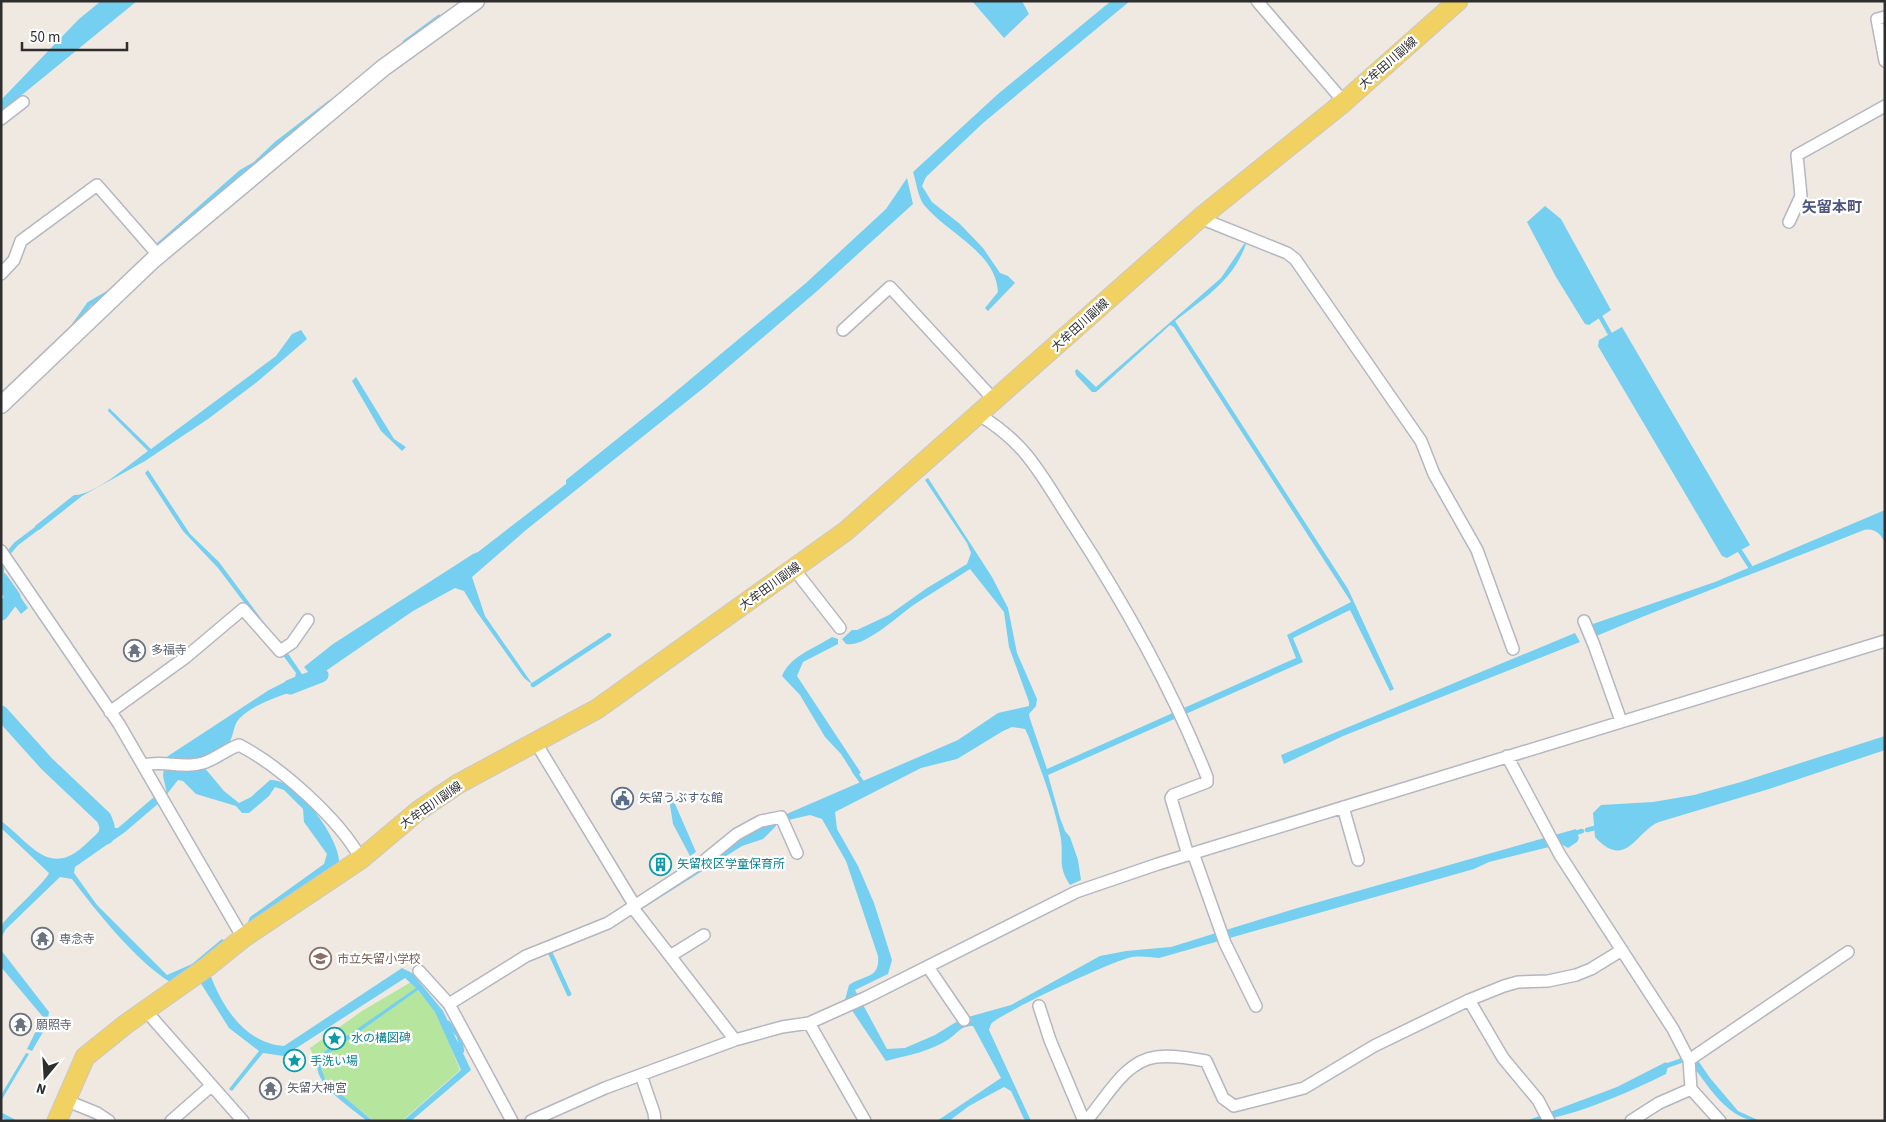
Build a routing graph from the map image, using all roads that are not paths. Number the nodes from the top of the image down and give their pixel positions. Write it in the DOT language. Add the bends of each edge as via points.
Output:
graph roads {
  1 [pos="476,1"];
  2 [pos="1257,1"];
  3 [pos="1458,1"];
  4 [pos="1885,17"];
  5 [pos="1885,61"];
  6 [pos="23,102"];
  7 [pos="1344,102"];
  8 [pos="1885,106"];
  9 [pos="1,119"];
  10 [pos="1200,218"];
  11 [pos="1789,222"];
  12 [pos="158,256"];
  13 [pos="1,274"];
  14 [pos="843,330"];
  15 [pos="995,401"];
  16 [pos="1,405"];
  17 [pos="979,414"];
  18 [pos="5,556"];
  19 [pos="794,569"];
  20 [pos="308,620"];
  21 [pos="1585,625"];
  22 [pos="840,628"];
  23 [pos="1885,641"];
  24 [pos="1513,649"];
  25 [pos="110,712"];
  26 [pos="1621,721"];
  27 [pos="536,743"];
  28 [pos="1507,756"];
  29 [pos="144,765"];
  30 [pos="1343,807"];
  31 [pos="797,852"];
  32 [pos="1191,854"];
  33 [pos="360,859"];
  34 [pos="1358,860"];
  35 [pos="636,910"];
  36 [pos="704,935"];
  37 [pos="243,938"];
  38 [pos="1622,950"];
  39 [pos="1848,952"];
  40 [pos="670,956"];
  41 [pos="928,967"];
  42 [pos="419,971"];
  43 [pos="1469,1000"];
  44 [pos="1039,1006"];
  45 [pos="1256,1006"];
  46 [pos="452,1010"];
  47 [pos="146,1011"];
  48 [pos="964,1020"];
  49 [pos="809,1024"];
  50 [pos="734,1040"];
  51 [pos="1689,1060"];
  52 [pos="641,1075"];
  53 [pos="210,1086"];
  54 [pos="1691,1089"];
  55 [pos="65,1100"];
  56 [pos="57,1121"];
  57 [pos="109,1121"];
  58 [pos="171,1121"];
  59 [pos="243,1121"];
  60 [pos="512,1121"];
  61 [pos="531,1121"];
  62 [pos="655,1121"];
  63 [pos="864,1121"];
  64 [pos="1085,1121"];
  65 [pos="1549,1121"];
  66 [pos="1631,1121"];
  67 [pos="1720,1121"];
  1 -- 12 [label="street" via="382,68"];
  2 -- 7 [label="street"];
  3 -- 7 [label="main road, 大牟田川副線"];
  4 -- 5 [label="street" via="1877,19"];
  6 -- 9 [label="street"];
  7 -- 10 [label="main road, 大牟田川副線"];
  8 -- 11 [label="street" via="1797,155 1802,196"];
  10 -- 15 [label="main road, 大牟田川副線"];
  10 -- 24 [label="street" via="1295,259 1421,441 1434,474 1477,550"];
  12 -- 13 [label="street" via="97,185 21,241 14,260"];
  12 -- 16 [label="street"];
  14 -- 15 [label="street" via="890,287"];
  15 -- 17 [label="main road, 大牟田川副線"];
  17 -- 19 [label="main road, 大牟田川副線" via="865,516"];
  17 -- 32 [label="street" via="1003,429 1028,455 1050,487 1112,584 1183,722 1207,778 1202,785 1171,798"];
  18 -- 25 [label="street"];
  19 -- 22 [label="street"];
  19 -- 27 [label="main road, 大牟田川副線" via="597,709"];
  20 -- 25 [label="street" via="292,644 280,651 243,609 186,657"];
  21 -- 26 [label="street"];
  23 -- 26 [label="street"];
  25 -- 29 [label="street"];
  26 -- 28 [label="street"];
  27 -- 33 [label="main road, 大牟田川副線" via="458,784 418,811"];
  27 -- 35 [label="street"];
  28 -- 30 [label="street"];
  28 -- 38 [label="street" via="1560,855"];
  29 -- 33 [label="street" via="155,762 173,765 203,763 240,745 318,805 352,844"];
  29 -- 37 [label="street"];
  30 -- 32 [label="street"];
  30 -- 34 [label="street"];
  31 -- 35 [label="street" via="781,816 761,822 737,834"];
  32 -- 41 [label="street" via="1076,892"];
  32 -- 45 [label="street" via="1225,943"];
  33 -- 37 [label="main road, 大牟田川副線"];
  35 -- 40 [label="street"];
  35 -- 46 [label="street" via="526,956"];
  36 -- 40 [label="street"];
  37 -- 47 [label="main road, 大牟田川副線"];
  38 -- 43 [label="street" via="1576,975 1518,982"];
  38 -- 51 [label="street" via="1658,1003"];
  39 -- 51 [label="street"];
  40 -- 50 [label="street"];
  41 -- 48 [label="street"];
  41 -- 49 [label="street"];
  42 -- 46 [label="street"];
  43 -- 64 [label="street" via="1374,1046 1304,1088 1234,1106 1223,1098 1206,1061 1176,1056 1155,1057 1132,1067 1122,1076"];
  43 -- 65 [label="street" via="1503,1058 1538,1100"];
  44 -- 64 [label="street"];
  46 -- 60 [label="street"];
  47 -- 53 [label="street"];
  47 -- 55 [label="main road, 大牟田川副線" via="85,1057"];
  49 -- 50 [label="street"];
  49 -- 63 [label="street"];
  50 -- 52 [label="street"];
  51 -- 54 [label="street"];
  52 -- 61 [label="street"];
  52 -- 62 [label="street"];
  53 -- 58 [label="street"];
  53 -- 59 [label="street"];
  54 -- 66 [label="street" via="1659,1103"];
  54 -- 67 [label="street"];
  55 -- 56 [label="main road, 大牟田川副線"];
  55 -- 57 [label="street"];
}
